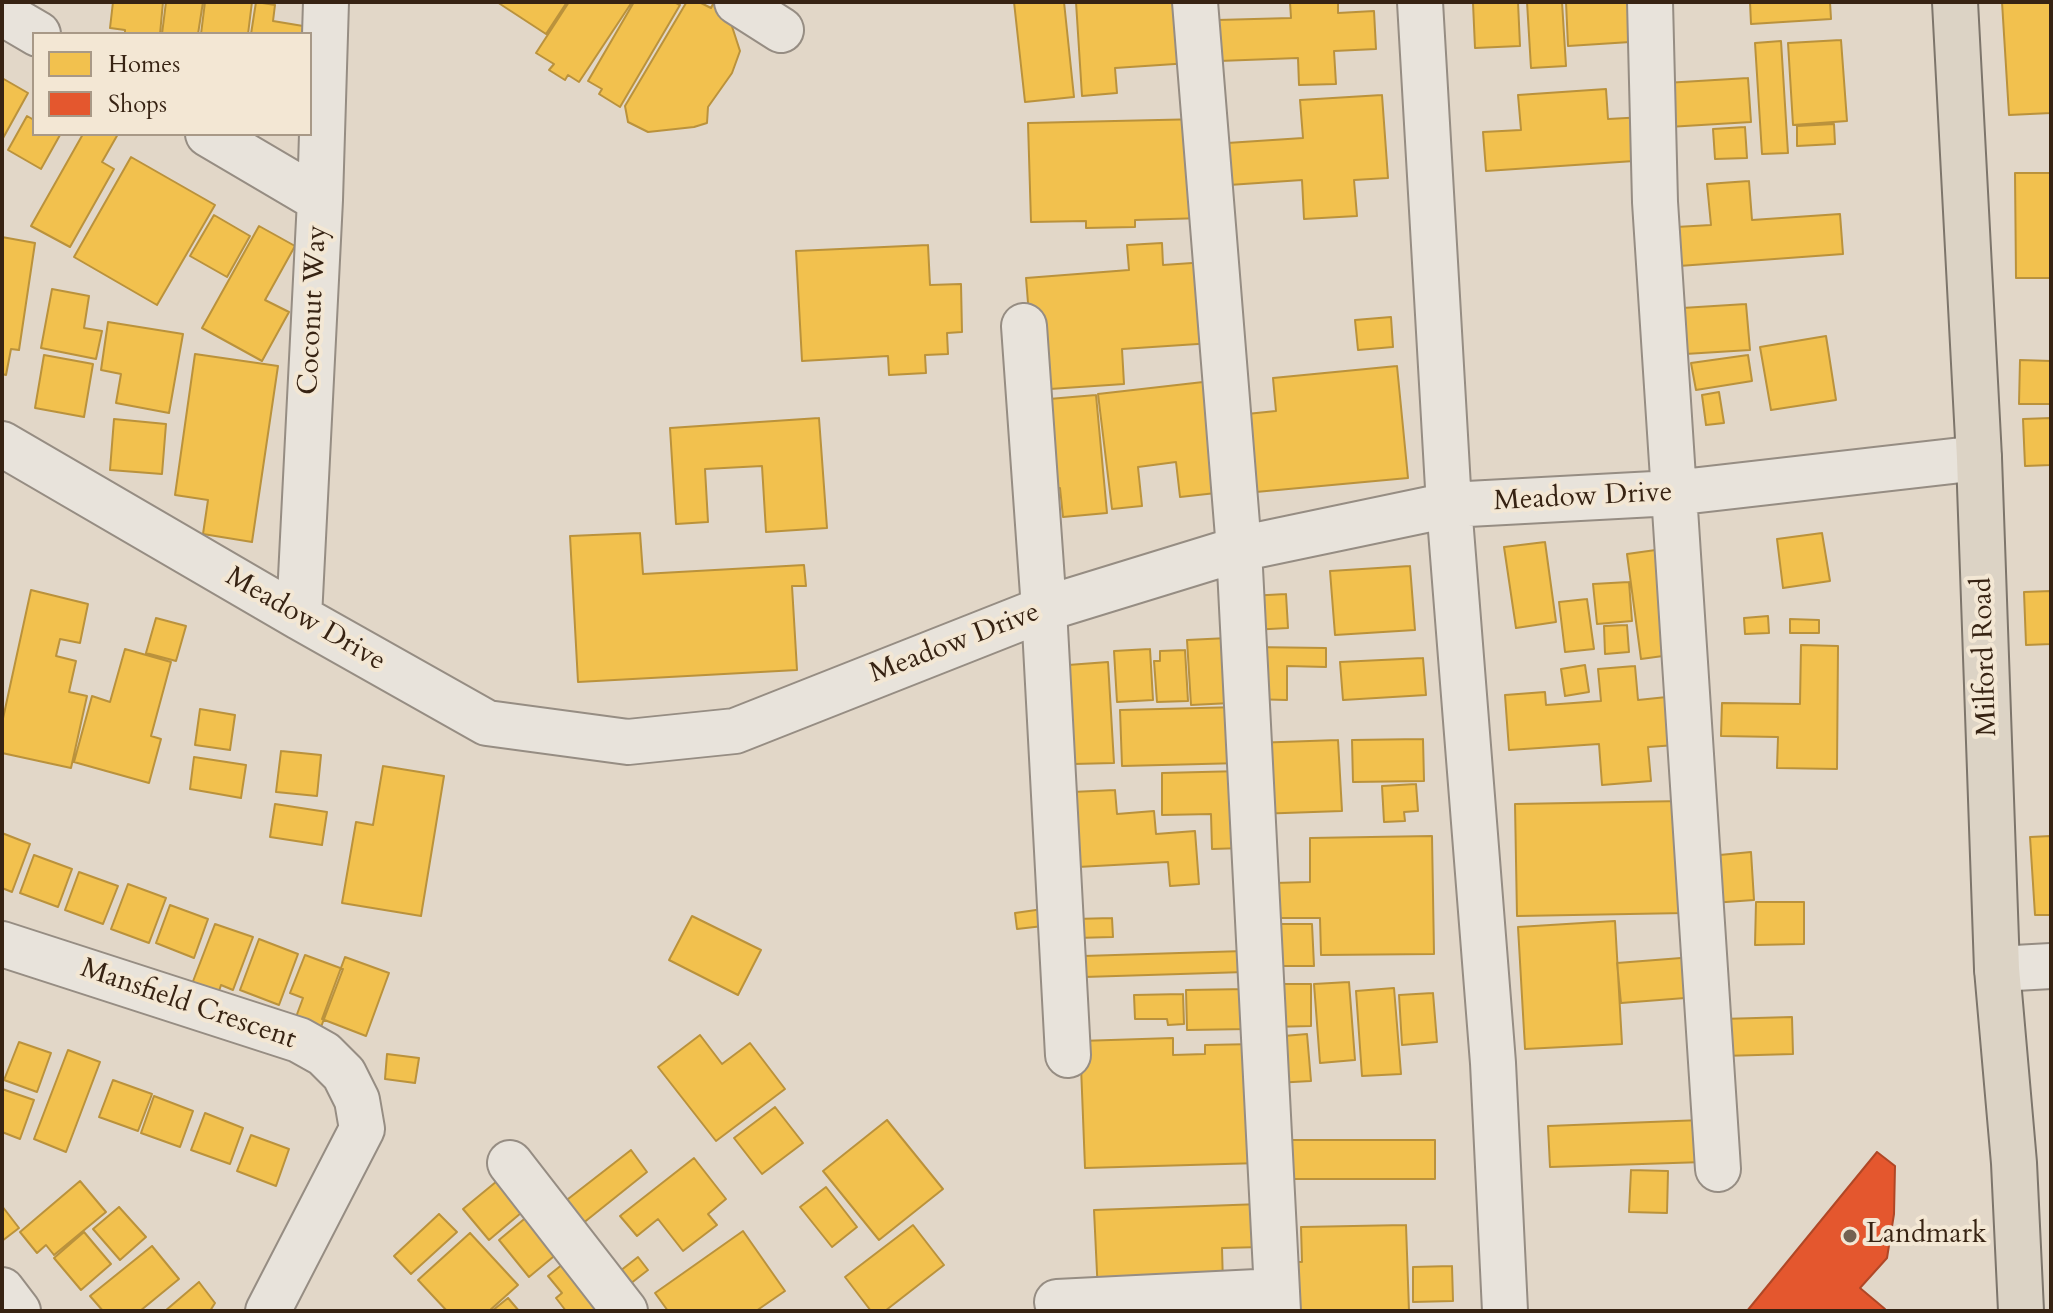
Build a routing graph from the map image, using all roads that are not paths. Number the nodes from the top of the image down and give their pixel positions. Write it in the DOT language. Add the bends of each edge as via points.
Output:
graph roads {
  1 [pos="326,2"];
  2 [pos="737,2"];
  3 [pos="1195,2"];
  4 [pos="1420,2"];
  5 [pos="1650,2"];
  6 [pos="1955,2"];
  7 [pos="2,13"];
  8 [pos="781,30"];
  9 [pos="35,32"];
  10 [pos="211,136"];
  11 [pos="320,200"];
  12 [pos="1024,326"];
  13 [pos="2,444"];
  14 [pos="1979,458"];
  15 [pos="1673,493"];
  16 [pos="1449,505"];
  17 [pos="1239,549"];
  18 [pos="1044,609"];
  19 [pos="299,617"];
  20 [pos="2,944"];
  21 [pos="2051,966"];
  22 [pos="1997,969"];
  23 [pos="1068,1055"];
  24 [pos="510,1163"];
  25 [pos="1718,1169"];
  26 [pos="2,1290"];
  27 [pos="1278,1301"];
  28 [pos="1053,1308"];
  29 [pos="18,1311"];
  30 [pos="268,1311"];
  31 [pos="625,1311"];
  32 [pos="1505,1311"];
  33 [pos="2021,1311"];
  1 -- 11 [label="street, Coconut Way"];
  2 -- 8 [label="street"];
  3 -- 17 [label="street"];
  4 -- 16 [label="street"];
  5 -- 15 [label="street" via="1655,202"];
  6 -- 14 [label="main road, Milford Road"];
  7 -- 9 [label="street"];
  10 -- 11 [label="street"];
  11 -- 19 [label="street, Coconut Way"];
  12 -- 18 [label="street"];
  13 -- 19 [label="street, Meadow Drive"];
  14 -- 15 [label="street, Meadow Drive"];
  14 -- 22 [label="main road, Milford Road"];
  15 -- 16 [label="street, Meadow Drive"];
  15 -- 25 [label="street"];
  16 -- 17 [label="street, Meadow Drive"];
  16 -- 32 [label="street" via="1493,1063"];
  17 -- 18 [label="street, Meadow Drive"];
  17 -- 27 [label="street"];
  18 -- 19 [label="street, Meadow Drive" via="735,731 628,742 487,723"];
  18 -- 23 [label="street"];
  20 -- 30 [label="street, Mansfield Crescent" via="299,1040 344,1074 357,1100 362,1129"];
  21 -- 22 [label="street"];
  22 -- 33 [label="main road, Milford Road"];
  24 -- 31 [label="street"];
  26 -- 29 [label="street"];
  27 -- 28 [label="street"];
}
